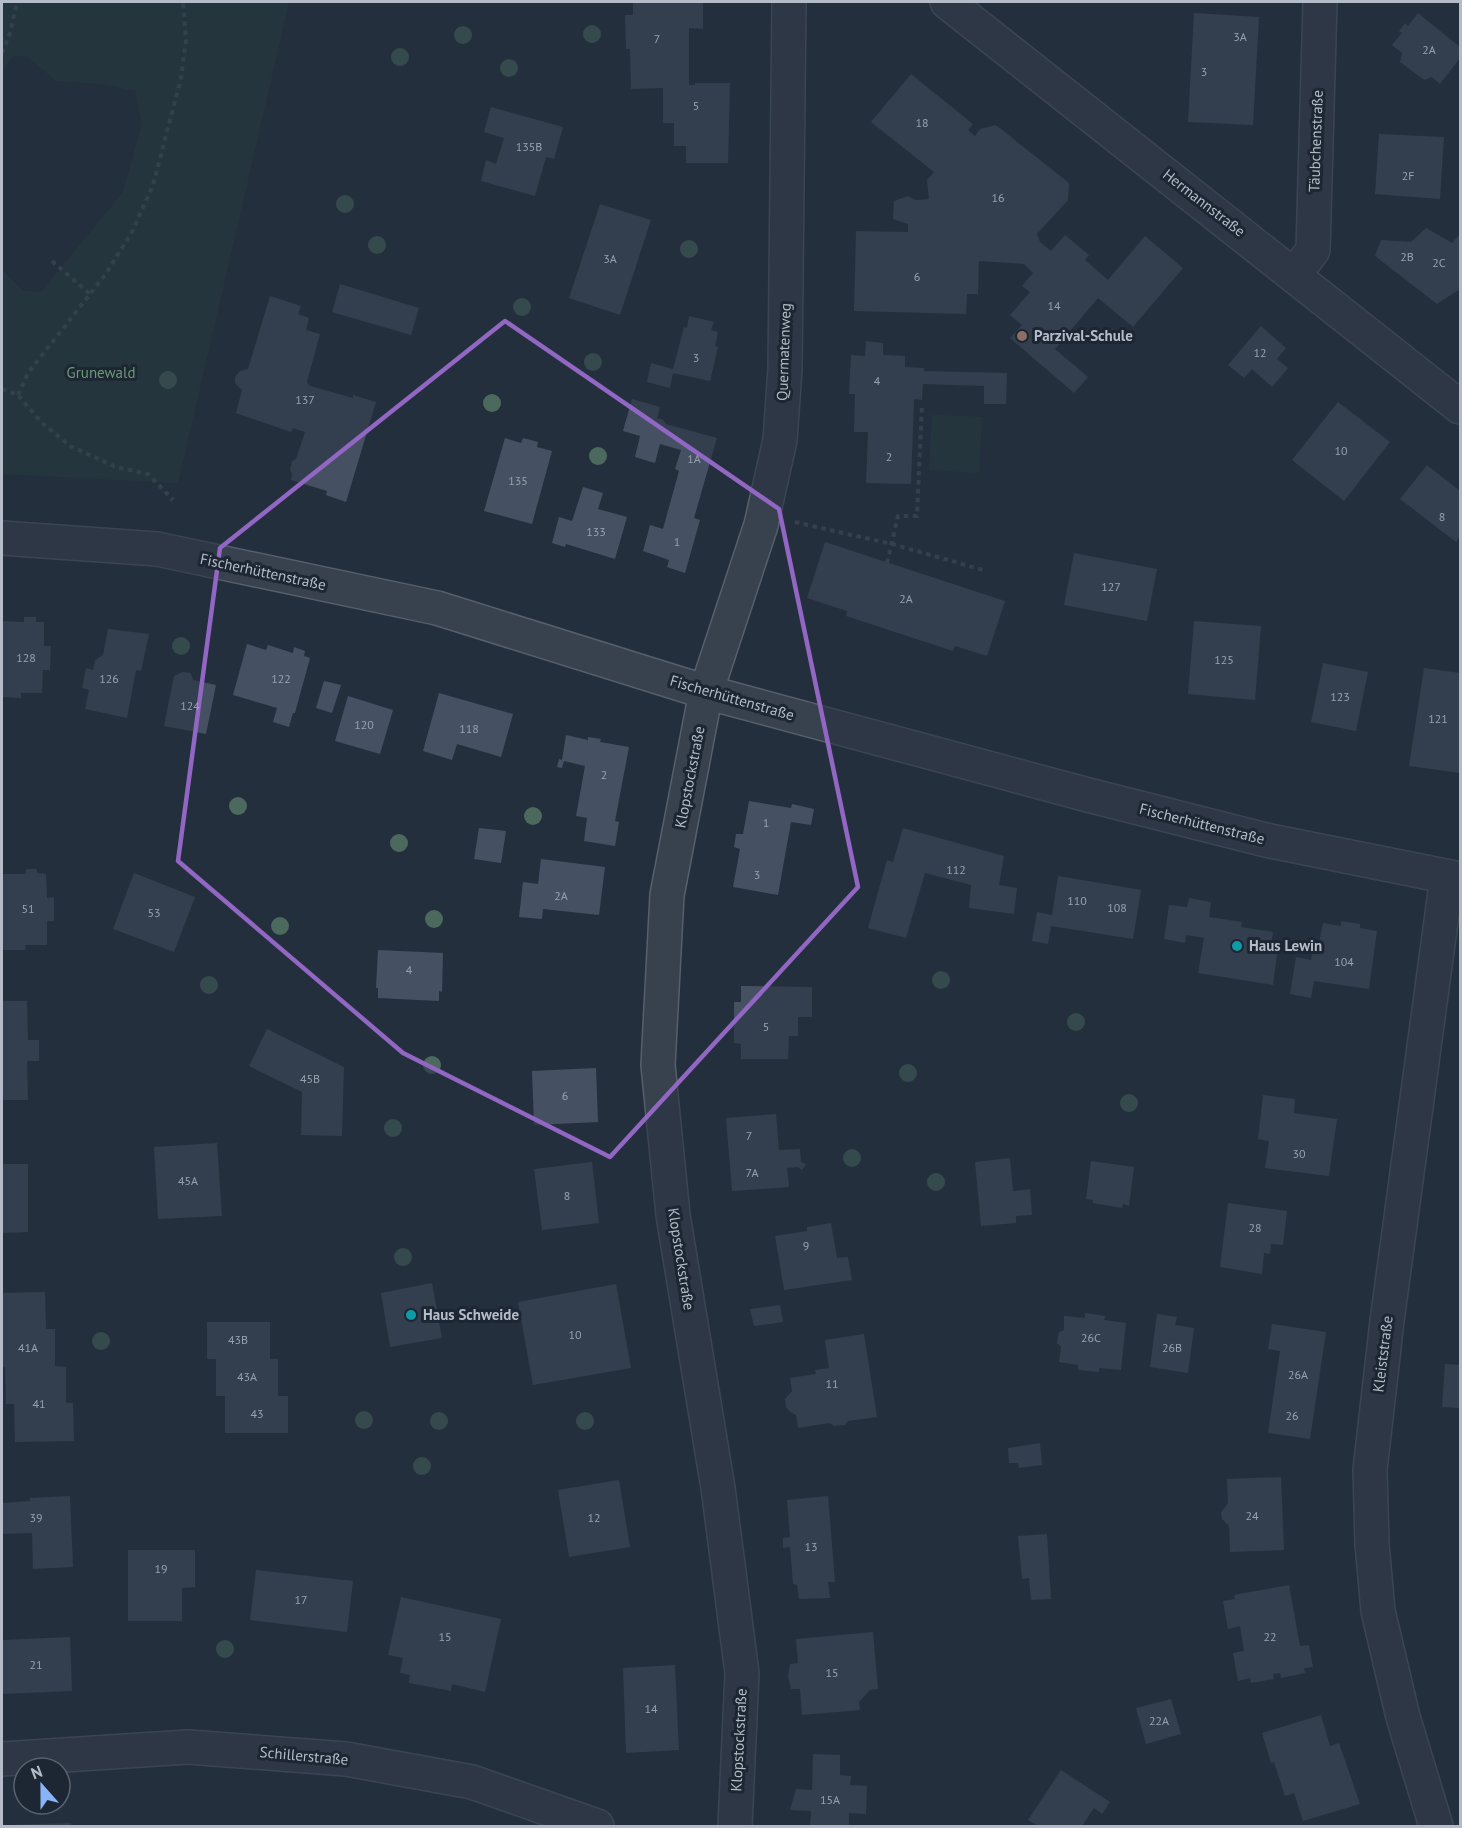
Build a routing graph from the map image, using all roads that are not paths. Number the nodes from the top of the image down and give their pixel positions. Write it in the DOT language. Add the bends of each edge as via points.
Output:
graph roads {
  1 [pos="789,2"];
  2 [pos="947,2"];
  3 [pos="1320,2"];
  4 [pos="1295,274"];
  5 [pos="1461,407"];
  6 [pos="2,538"];
  7 [pos="706,692"];
  8 [pos="1454,878"];
  9 [pos="2,1759"];
  10 [pos="597,1827"];
  11 [pos="735,1827"];
  12 [pos="1436,1827"];
  1 -- 7 [label="street, Quermatenweg" via="785,369 780,440 761,525"];
  2 -- 4 [label="street, Hermannstraße"];
  3 -- 4 [label="street, Täubchenstraße" via="1313,250"];
  4 -- 5 [label="street, Hermannstraße"];
  6 -- 7 [label="street, Fischerhüttenstraße" via="157,549 437,608"];
  7 -- 8 [label="street, Fischerhüttenstraße" via="1270,841"];
  7 -- 11 [label="street, Klopstockstraße" via="667,895 658,1065 673,1215 718,1488 742,1673"];
  8 -- 12 [label="street, Kleiststraße" via="1387,1321 1370,1470 1378,1611 1403,1718"];
  9 -- 10 [label="street, Schillerstraße" via="188,1747 346,1759 472,1782"];
}
